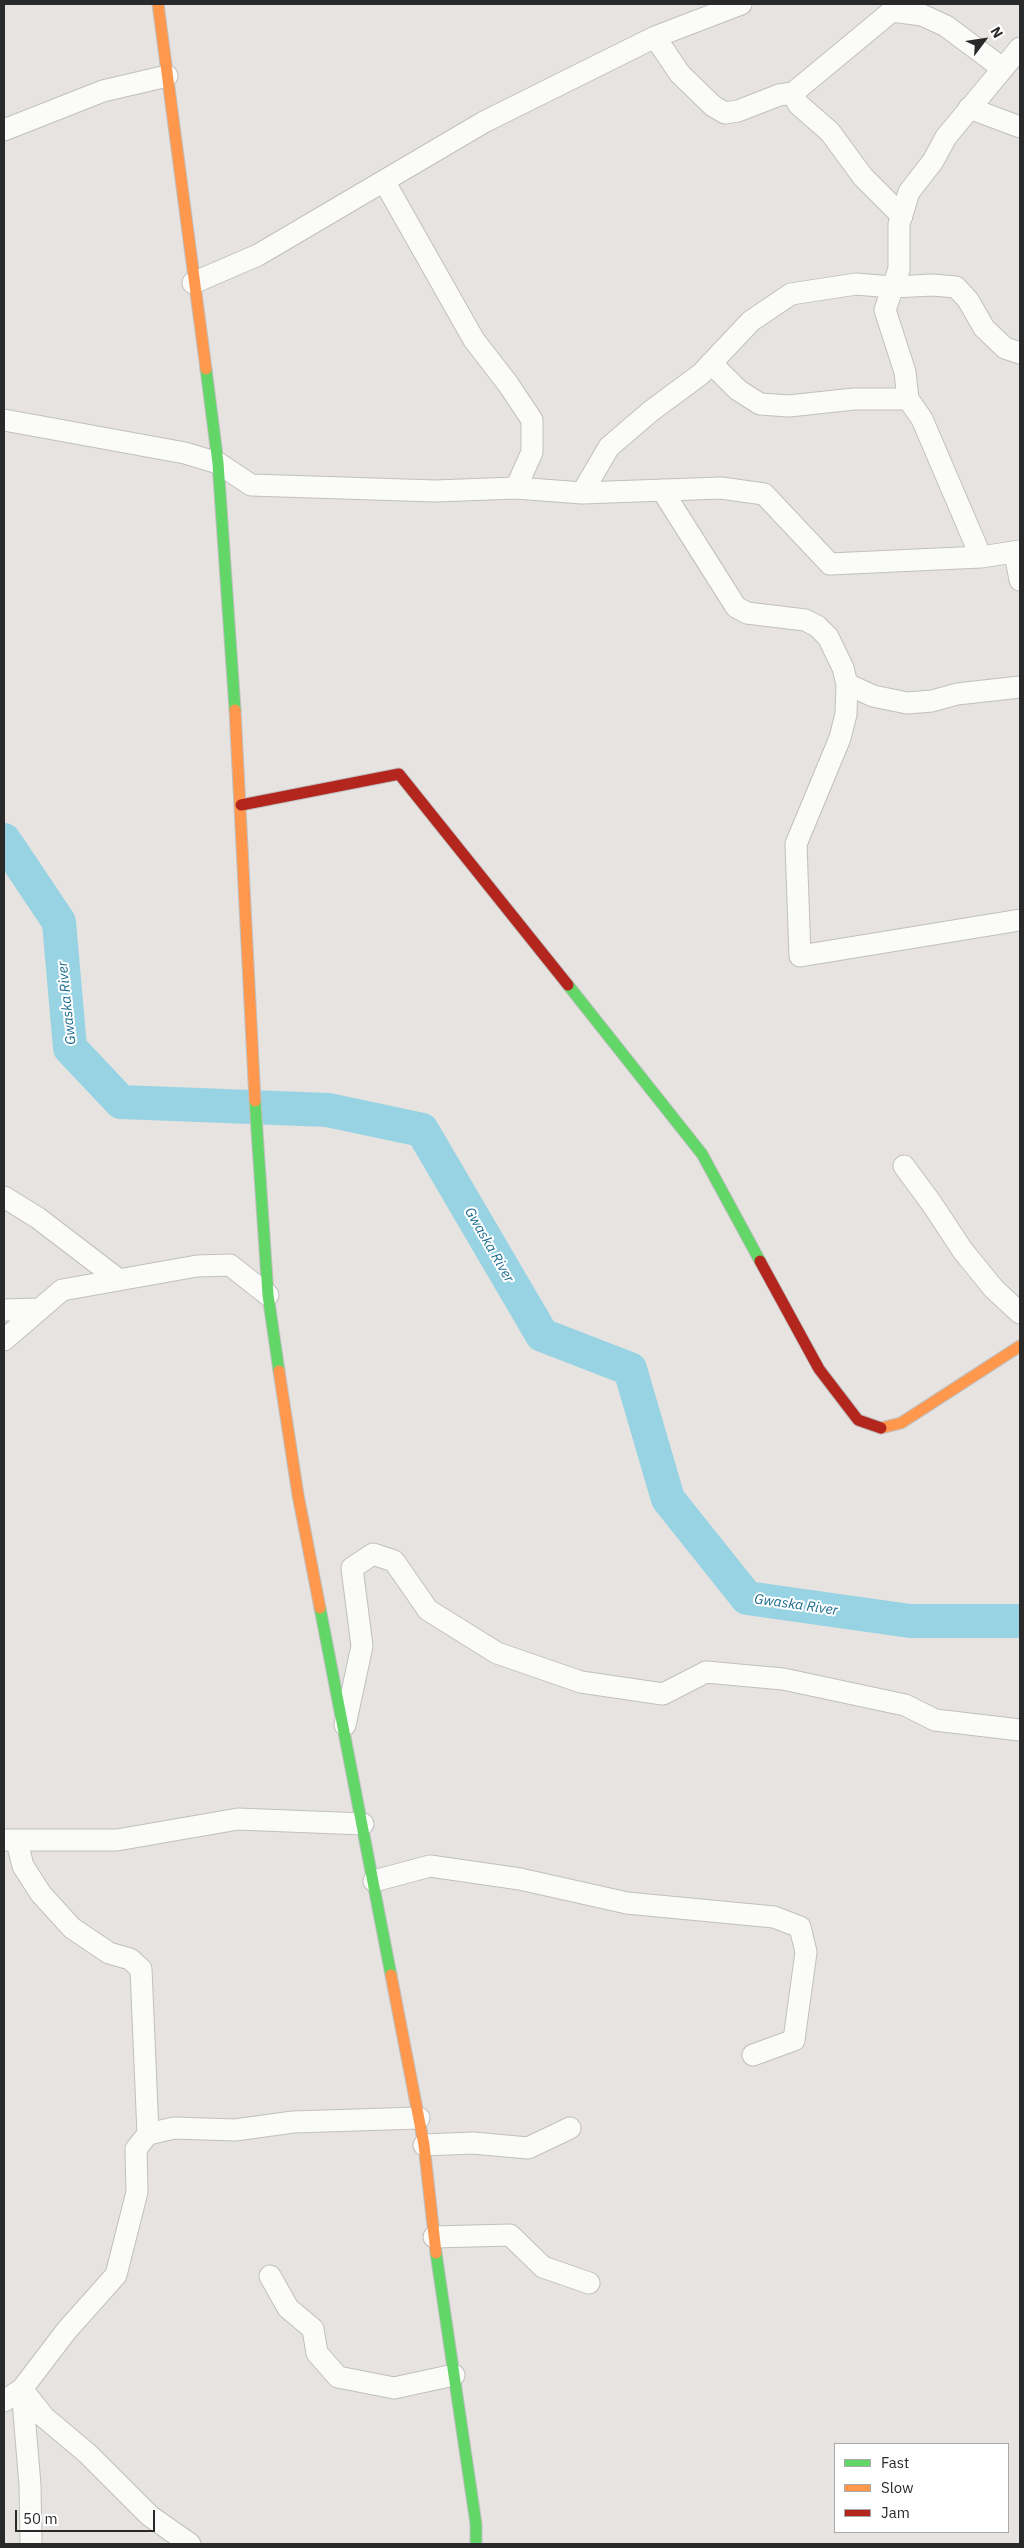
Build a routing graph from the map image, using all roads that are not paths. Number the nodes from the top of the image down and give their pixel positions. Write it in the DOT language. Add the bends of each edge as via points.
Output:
graph roads {
  1 [pos="158,4"];
  2 [pos="741,4"];
  3 [pos="892,7"];
  4 [pos="655,37"];
  5 [pos="1020,48"];
  6 [pos="1002,68"];
  7 [pos="167,76"];
  8 [pos="793,93"];
  9 [pos="969,108"];
  10 [pos="1020,128"];
  11 [pos="4,130"];
  12 [pos="384,181"];
  13 [pos="902,216"];
  14 [pos="193,283"];
  15 [pos="892,287"];
  16 [pos="1020,353"];
  17 [pos="711,363"];
  18 [pos="908,399"];
  19 [pos="4,420"];
  20 [pos="218,463"];
  21 [pos="516,488"];
  22 [pos="662,490"];
  23 [pos="582,493"];
  24 [pos="1018,552"];
  25 [pos="981,557"];
  26 [pos="1020,580"];
  27 [pos="847,684"];
  28 [pos="1020,687"];
  29 [pos="241,804"];
  30 [pos="1020,920"];
  31 [pos="904,1166"];
  32 [pos="4,1198"];
  33 [pos="119,1280"];
  34 [pos="268,1295"];
  35 [pos="40,1309"];
  36 [pos="4,1310"];
  37 [pos="1020,1313"];
  38 [pos="4,1340"];
  39 [pos="1020,1346"];
  40 [pos="344,1727"];
  41 [pos="1020,1730"];
  42 [pos="363,1824"];
  43 [pos="11,1841"];
  44 [pos="374,1881"];
  45 [pos="753,2055"];
  46 [pos="419,2118"];
  47 [pos="570,2128"];
  48 [pos="148,2134"];
  49 [pos="424,2145"];
  50 [pos="434,2237"];
  51 [pos="270,2276"];
  52 [pos="589,2283"];
  53 [pos="454,2375"];
  54 [pos="22,2389"];
  55 [pos="4,2401"];
  56 [pos="31,2544"];
  57 [pos="190,2544"];
  58 [pos="476,2544"];
  1 -- 7 [label="main road"];
  2 -- 4 [label="street"];
  3 -- 6 [label="street" via="946,26"];
  3 -- 8 [label="street"];
  4 -- 8 [label="street" via="680,74 713,106 725,113"];
  4 -- 12 [label="street" via="484,122"];
  5 -- 6 [label="street"];
  6 -- 9 [label="street"];
  7 -- 11 [label="street" via="103,91"];
  7 -- 14 [label="main road"];
  8 -- 13 [label="street" via="798,104 830,132 863,177"];
  9 -- 10 [label="street"];
  9 -- 13 [label="street" via="909,192"];
  12 -- 14 [label="street" via="258,256"];
  12 -- 21 [label="street" via="474,340 532,420 532,452"];
  13 -- 15 [label="street" via="898,269"];
  14 -- 20 [label="main road"];
  15 -- 16 [label="street" via="956,287 968,300 984,328 1005,348"];
  15 -- 17 [label="street" via="856,284 791,294 750,321"];
  15 -- 18 [label="street" via="885,310 905,372"];
  17 -- 18 [label="street" via="738,390 760,404 789,406 854,399"];
  17 -- 23 [label="street" via="609,447"];
  18 -- 25 [label="street" via="922,419"];
  19 -- 20 [label="street" via="185,453"];
  20 -- 21 [label="street" via="251,485 435,491"];
  20 -- 29 [label="main road"];
  21 -- 23 [label="street"];
  22 -- 23 [label="street"];
  22 -- 25 [label="street" via="721,488 764,494 830,564"];
  22 -- 27 [label="street" via="736,607 747,613 805,620 817,626 828,637"];
  24 -- 25 [label="street"];
  24 -- 26 [label="street"];
  27 -- 28 [label="street" via="872,696 907,704"];
  27 -- 30 [label="street" via="846,714 840,738 796,844 800,956"];
  29 -- 34 [label="main road" via="246,950"];
  29 -- 39 [label="main road" via="399,774 702,1154 819,1369 858,1420 880,1428 901,1423"];
  31 -- 37 [label="street" via="963,1251 994,1289"];
  32 -- 33 [label="street" via="38,1218"];
  33 -- 34 [label="street" via="197,1266 230,1265"];
  33 -- 35 [label="street" via="62,1290"];
  34 -- 40 [label="main road" via="298,1495"];
  35 -- 36 [label="street"];
  35 -- 38 [label="street"];
  40 -- 41 [label="street" via="362,1646 352,1568 373,1554 394,1561 428,1610 497,1653 581,1682 663,1694 706,1672 783,1679 905,1705 935,1720"];
  40 -- 42 [label="main road"];
  42 -- 43 [label="street" via="238,1820 117,1840"];
  42 -- 44 [label="main road"];
  43 -- 48 [label="street" via="41,1894 72,1928 109,1953 130,1959 141,1969"];
  44 -- 45 [label="street" via="430,1866 520,1879 628,1903 774,1917 800,1927 806,1952 794,2040"];
  44 -- 46 [label="main road"];
  46 -- 48 [label="street" via="292,2122 235,2130 174,2128"];
  46 -- 49 [label="main road"];
  47 -- 49 [label="street" via="528,2148 473,2143"];
  48 -- 54 [label="street" via="136,2149 137,2192 116,2275 66,2330"];
  49 -- 50 [label="main road"];
  50 -- 52 [label="street" via="510,2235 543,2267"];
  50 -- 53 [label="main road"];
  51 -- 53 [label="street" via="288,2308 313,2329 317,2353 338,2377 394,2388"];
  53 -- 58 [label="main road" via="476,2524"];
  54 -- 55 [label="street"];
  54 -- 56 [label="street"];
  54 -- 57 [label="street" via="44,2417 88,2454 150,2516"];
}
